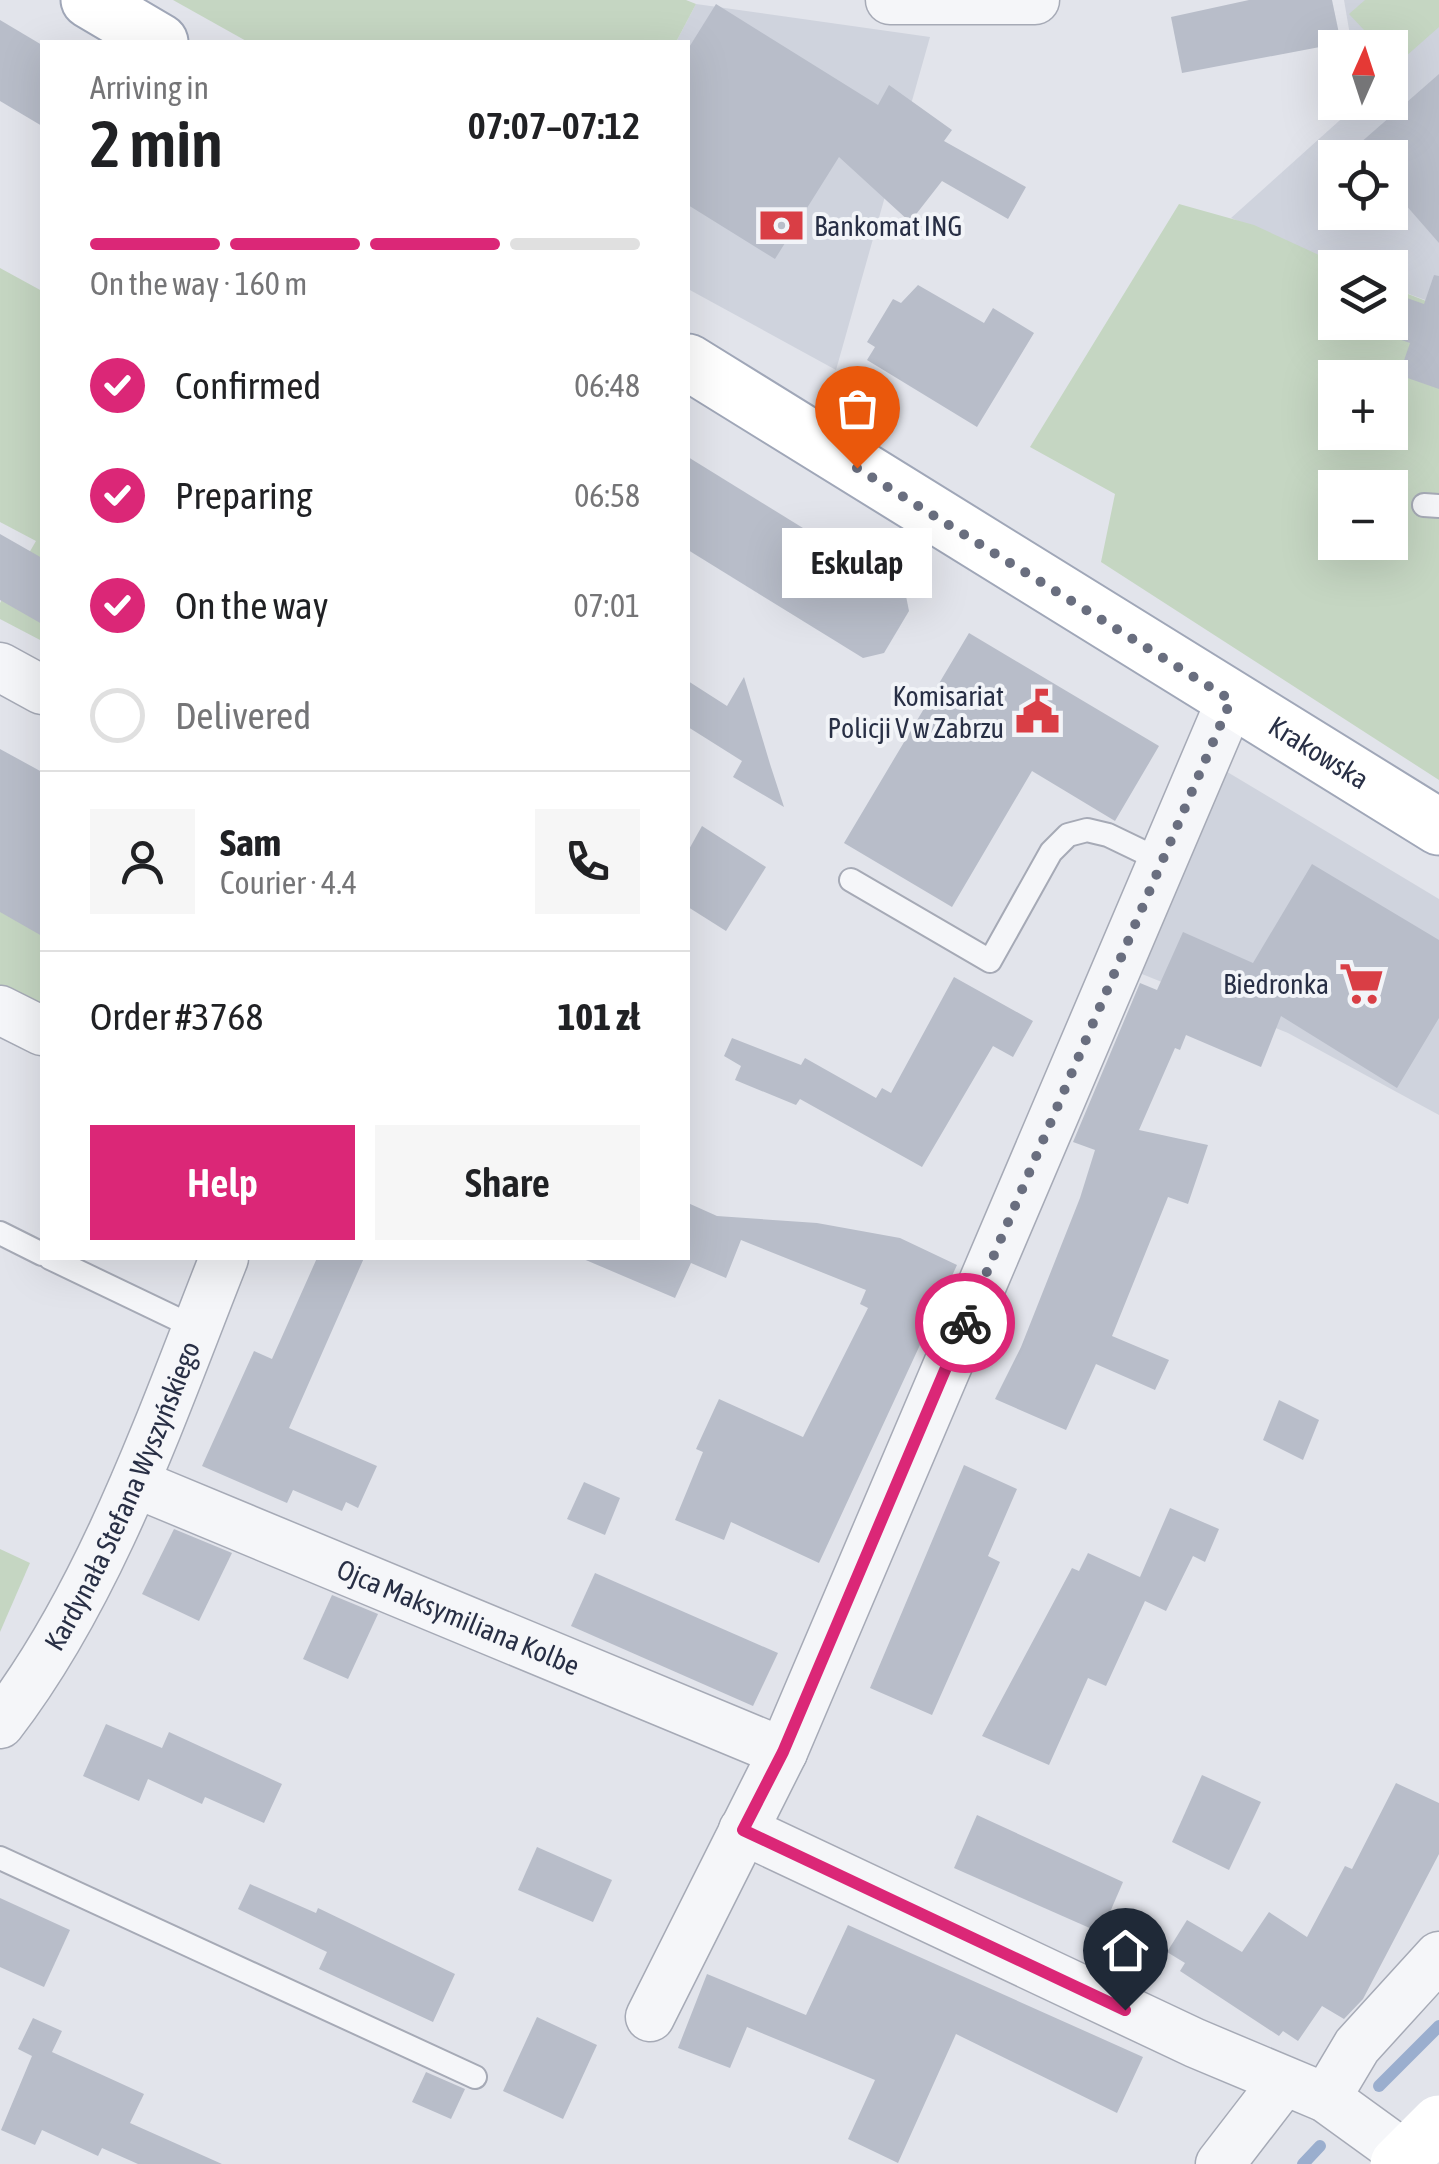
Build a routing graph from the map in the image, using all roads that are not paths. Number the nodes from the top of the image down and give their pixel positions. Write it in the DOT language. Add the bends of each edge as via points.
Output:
graph roads {
  1 [pos="89,0"];
  2 [pos="890,0"];
  3 [pos="1036,0"];
  4 [pos="157,40"];
  5 [pos="690,363"];
  6 [pos="0,668"];
  7 [pos="40,689"];
  8 [pos="1231,700"];
  9 [pos="1439,827"];
  10 [pos="1162,861"];
  11 [pos="850,880"];
  12 [pos="0,1010"];
  13 [pos="40,1030"];
  14 [pos="0,1234"];
  15 [pos="40,1253"];
  16 [pos="54,1260"];
  17 [pos="223,1260"];
  18 [pos="196,1328"];
  19 [pos="135,1483"];
  20 [pos="8,1700"];
  21 [pos="783,1752"];
  22 [pos="743,1830"];
  23 [pos="0,1858"];
  24 [pos="1439,1956"];
  25 [pos="650,2017"];
  26 [pos="476,2077"];
  27 [pos="1305,2090"];
  28 [pos="1414,2148"];
  29 [pos="1220,2164"];
  1 -- 4 [label="main road"];
  2 -- 3 [label="street"];
  5 -- 8 [label="main road, Krakowska"];
  6 -- 7 [label="street"];
  8 -- 9 [label="main road, Krakowska"];
  8 -- 10 [label="street"];
  10 -- 11 [label="lane" via="1108,835 1068,834 990,960"];
  10 -- 21 [label="street"];
  12 -- 13 [label="street"];
  14 -- 15 [label="lane"];
  16 -- 18 [label="lane"];
  17 -- 18 [label="street, Kardynała Stefana Wyszyńskiego"];
  18 -- 19 [label="street, Kardynała Stefana Wyszyńskiego"];
  19 -- 20 [label="street, Kardynała Stefana Wyszyńskiego"];
  19 -- 21 [label="street, Ojca Maksymiliana Kolbe"];
  21 -- 22 [label="street"];
  22 -- 25 [label="street"];
  22 -- 27 [label="street"];
  23 -- 26 [label="lane"];
  24 -- 27 [label="street" via="1357,2046"];
  27 -- 28 [label="street"];
  27 -- 29 [label="street"];
}
